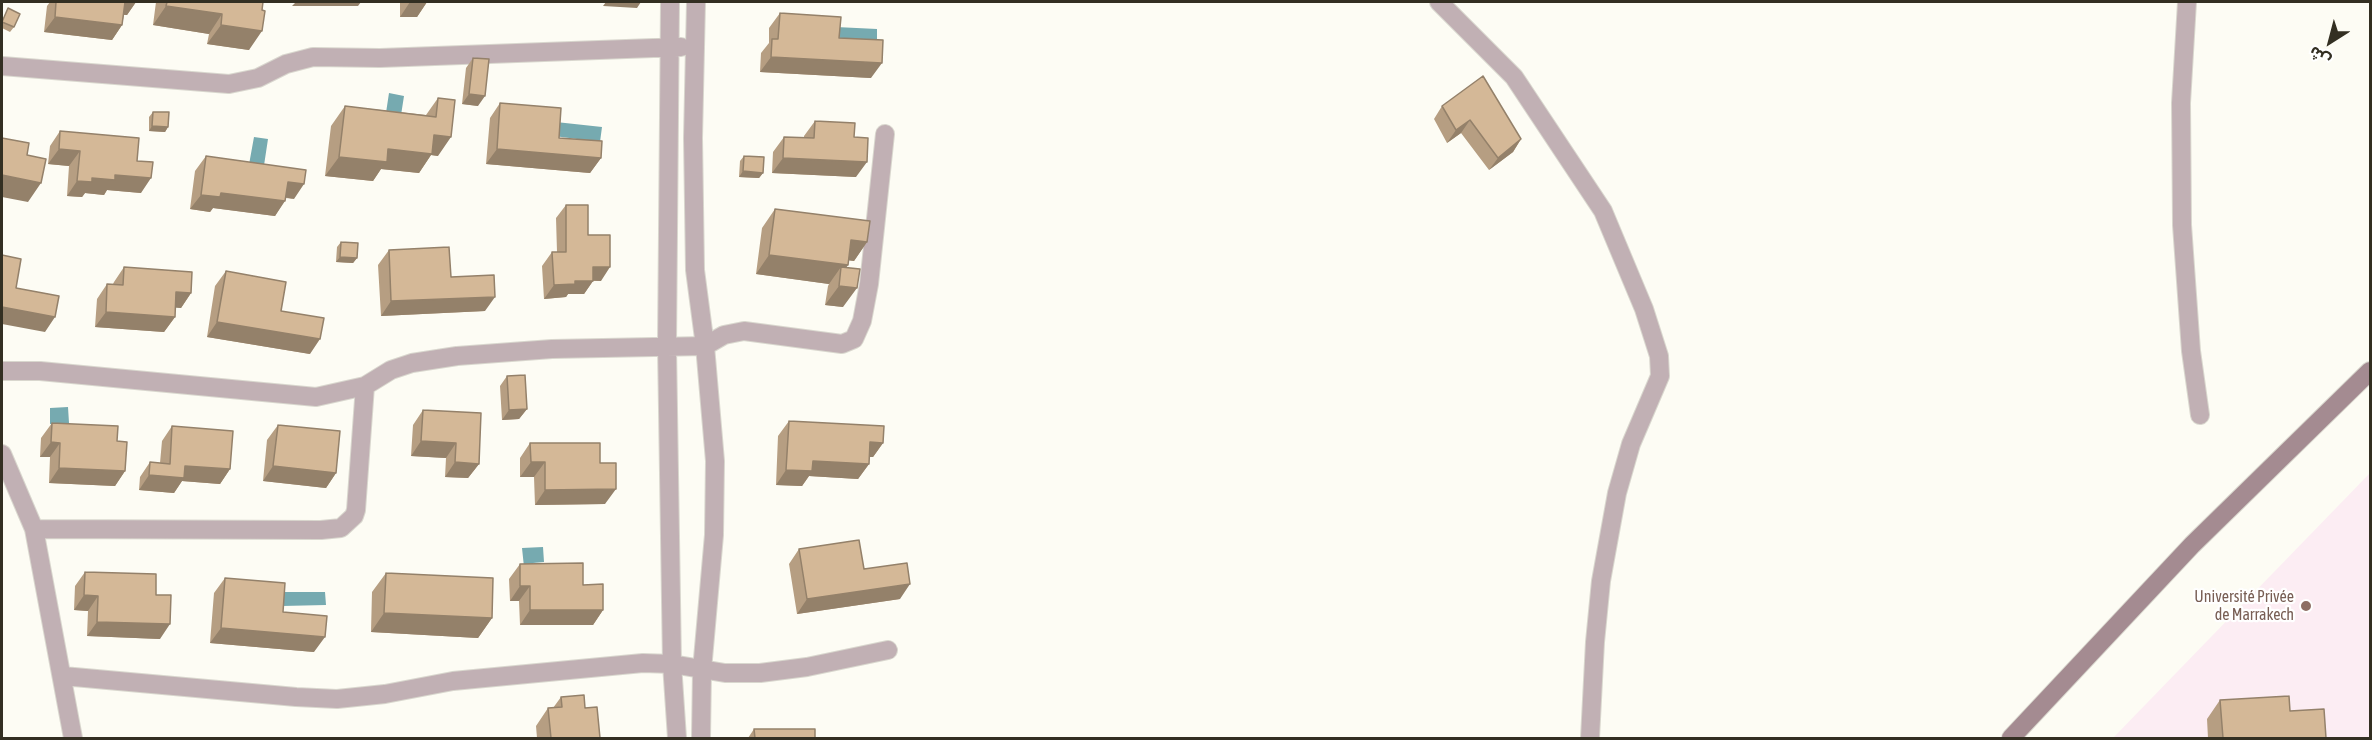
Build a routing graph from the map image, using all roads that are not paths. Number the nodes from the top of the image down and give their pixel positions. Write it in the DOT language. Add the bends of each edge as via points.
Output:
graph roads {
  1 [pos="670,2"];
  2 [pos="696,2"];
  3 [pos="1439,2"];
  4 [pos="2187,2"];
  5 [pos="670,47"];
  6 [pos="695,47"];
  7 [pos="2,66"];
  8 [pos="885,134"];
  9 [pos="667,346"];
  10 [pos="705,346"];
  11 [pos="2,370"];
  12 [pos="2370,370"];
  13 [pos="365,386"];
  14 [pos="2200,415"];
  15 [pos="2,454"];
  16 [pos="34,529"];
  17 [pos="888,650"];
  18 [pos="672,664"];
  19 [pos="702,670"];
  20 [pos="63,676"];
  21 [pos="73,738"];
  22 [pos="677,738"];
  23 [pos="700,738"];
  24 [pos="1590,738"];
  25 [pos="2011,738"];
  1 -- 5 [label="street"];
  2 -- 6 [label="street"];
  3 -- 24 [label="street" via="1514,77 1603,211 1659,356 1660,376 1631,444 1600,581"];
  4 -- 14 [label="street" via="2181,103 2182,225"];
  5 -- 6 [label="street"];
  5 -- 7 [label="street" via="313,57 286,63 258,78 229,84"];
  5 -- 9 [label="street"];
  6 -- 10 [label="street" via="695,270"];
  8 -- 10 [label="street" via="869,284 854,339 842,344 744,332 724,335"];
  9 -- 10 [label="street"];
  9 -- 13 [label="street" via="457,356 412,363"];
  9 -- 18 [label="street"];
  10 -- 19 [label="street" via="715,461 714,535"];
  11 -- 13 [label="street" via="304,397"];
  12 -- 25 [label="main road" via="2192,545"];
  13 -- 16 [label="street" via="356,510 341,528"];
  15 -- 16 [label="street"];
  16 -- 20 [label="street"];
  17 -- 19 [label="street" via="760,673"];
  18 -- 19 [label="street"];
  18 -- 20 [label="street" via="643,663 453,681 337,699"];
  18 -- 22 [label="street"];
  19 -- 23 [label="street"];
  20 -- 21 [label="street"];
}
